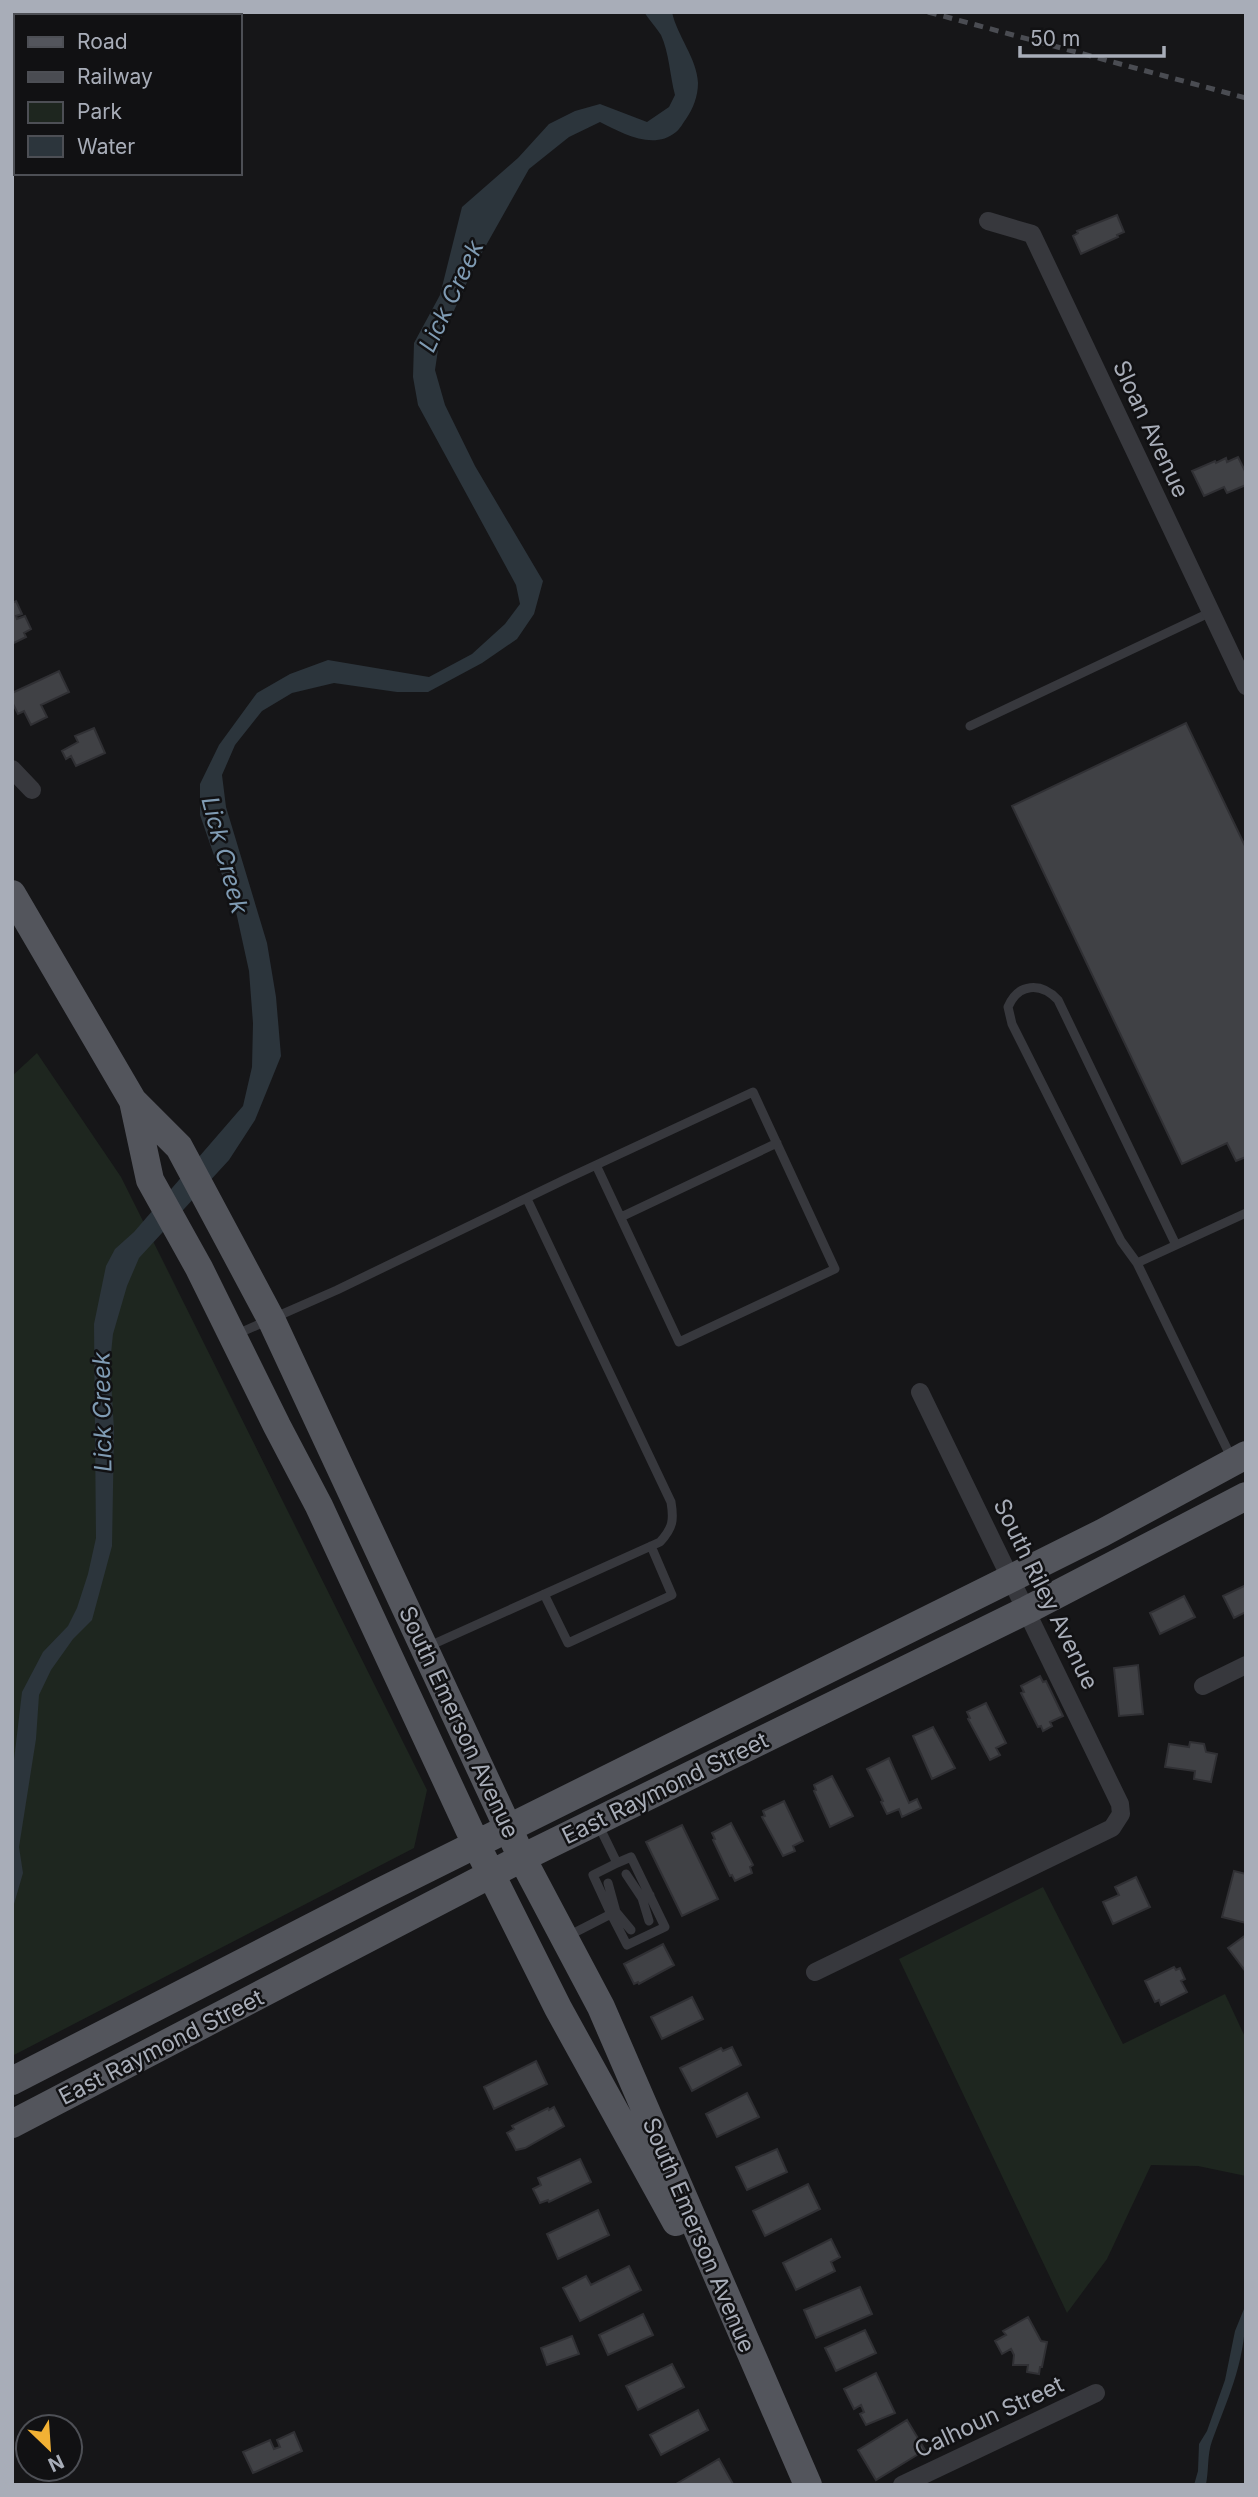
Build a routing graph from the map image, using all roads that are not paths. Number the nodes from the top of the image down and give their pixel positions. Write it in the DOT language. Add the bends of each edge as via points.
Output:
graph roads {
  1 [pos="988,221"];
  2 [pos="1211,612"];
  3 [pos="1246,687"];
  4 [pos="970,726"];
  5 [pos="12,769"];
  6 [pos="33,790"];
  7 [pos="12,894"];
  8 [pos="133,1101"];
  9 [pos="777,1143"];
  10 [pos="596,1165"];
  11 [pos="527,1199"];
  12 [pos="1246,1213"];
  13 [pos="621,1217"];
  14 [pos="1176,1245"];
  15 [pos="1137,1263"];
  16 [pos="271,1318"];
  17 [pos="233,1337"];
  18 [pos="920,1392"];
  19 [pos="1239,1459"];
  20 [pos="1246,1496"];
  21 [pos="651,1546"];
  22 [pos="1011,1578"];
  23 [pos="544,1594"];
  24 [pos="1027,1610"];
  25 [pos="425,1648"];
  26 [pos="1246,1665"];
  27 [pos="1203,1686"];
  28 [pos="597,1821"];
  29 [pos="509,1829"];
  30 [pos="476,1844"];
  31 [pos="522,1858"];
  32 [pos="617,1863"];
  33 [pos="491,1874"];
  34 [pos="626,1874"];
  35 [pos="608,1883"];
  36 [pos="634,1891"];
  37 [pos="615,1899"];
  38 [pos="645,1900"];
  39 [pos="617,1914"];
  40 [pos="649,1921"];
  41 [pos="631,1930"];
  42 [pos="565,1938"];
  43 [pos="814,1972"];
  44 [pos="12,2081"];
  45 [pos="12,2124"];
  46 [pos="754,2363"];
  47 [pos="1096,2393"];
  48 [pos="808,2485"];
  49 [pos="902,2485"];
  1 -- 2 [label="street, Sloan Avenue" via="1032,234"];
  2 -- 3 [label="street, Sloan Avenue"];
  2 -- 4 [label="lane"];
  5 -- 6 [label="street"];
  7 -- 8 [label="main road, South Emerson Avenue"];
  8 -- 16 [label="main road, South Emerson Avenue" via="180,1147"];
  8 -- 17 [label="main road, South Emerson Avenue" via="150,1180"];
  9 -- 10 [label="lane" via="754,1092"];
  9 -- 13 [label="lane"];
  9 -- 13 [label="lane" via="835,1269 679,1342"];
  10 -- 11 [label="lane"];
  10 -- 13 [label="lane"];
  11 -- 16 [label="lane"];
  11 -- 21 [label="lane" via="671,1502 670,1532"];
  12 -- 14 [label="lane"];
  14 -- 15 [label="lane"];
  14 -- 15 [label="lane" via="1058,1000 1043,989 1025,988 1012,997 1008,1007 1012,1024 1121,1241"];
  15 -- 19 [label="lane"];
  16 -- 17 [label="lane"];
  16 -- 25 [label="main road, South Emerson Avenue"];
  17 -- 30 [label="main road, South Emerson Avenue" via="319,1506"];
  18 -- 22 [label="street, South Riley Avenue"];
  19 -- 22 [label="main road, East Raymond Street"];
  20 -- 24 [label="main road, East Raymond Street"];
  21 -- 23 [label="lane"];
  21 -- 23 [label="lane" via="672,1595 568,1643"];
  22 -- 24 [label="street, South Riley Avenue"];
  22 -- 29 [label="main road, East Raymond Street"];
  23 -- 25 [label="lane"];
  24 -- 28 [label="main road, East Raymond Street"];
  24 -- 43 [label="street, South Riley Avenue" via="1120,1804 1119,1818 1112,1828"];
  25 -- 29 [label="main road, South Emerson Avenue"];
  26 -- 27 [label="street"];
  28 -- 31 [label="main road, East Raymond Street"];
  28 -- 32 [label="lane"];
  29 -- 30 [label="main road, East Raymond Street"];
  29 -- 31 [label="main road, South Emerson Avenue"];
  30 -- 33 [label="main road, South Emerson Avenue"];
  30 -- 44 [label="main road, East Raymond Street"];
  31 -- 33 [label="main road, East Raymond Street"];
  31 -- 42 [label="main road, South Emerson Avenue"];
  32 -- 38 [label="lane" via="631,1857"];
  32 -- 39 [label="lane" via="593,1875"];
  33 -- 45 [label="main road, East Raymond Street"];
  33 -- 46 [label="main road, South Emerson Avenue" via="558,2008"];
  34 -- 38 [label="lane"];
  35 -- 39 [label="lane"];
  36 -- 38 [label="lane"];
  37 -- 39 [label="lane"];
  38 -- 39 [label="lane" via="665,1927 627,1945"];
  38 -- 40 [label="lane"];
  39 -- 41 [label="lane"];
  39 -- 42 [label="lane"];
  42 -- 46 [label="main road, South Emerson Avenue" via="601,2007"];
  46 -- 48 [label="main road, South Emerson Avenue"];
  47 -- 49 [label="street, Calhoun Street"];
}
